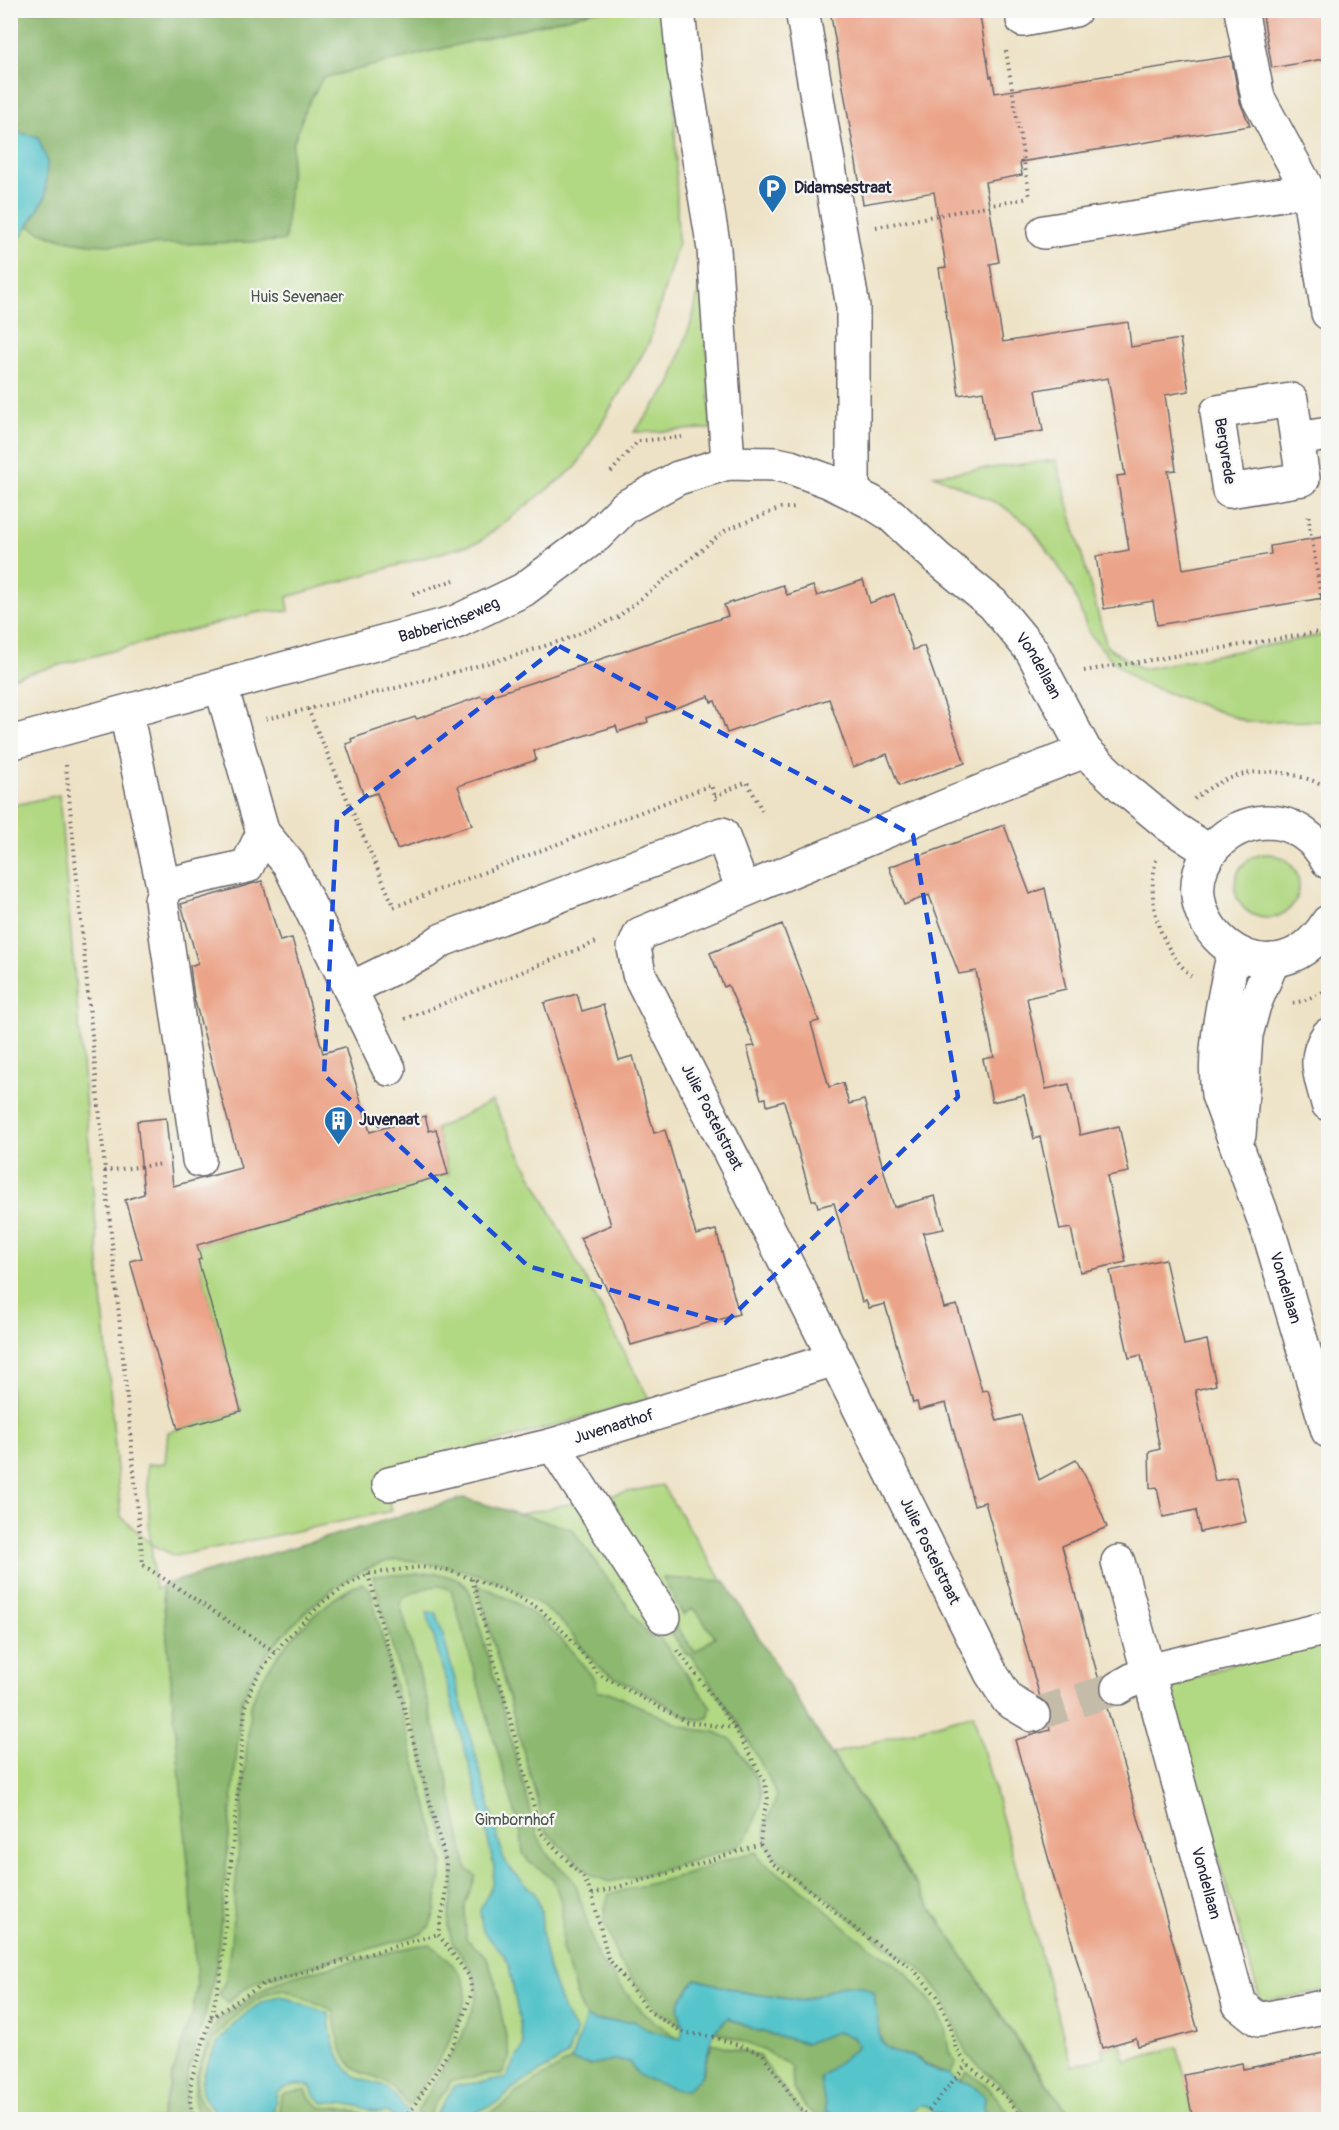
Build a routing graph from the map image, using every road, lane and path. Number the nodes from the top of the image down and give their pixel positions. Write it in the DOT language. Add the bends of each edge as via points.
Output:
graph roads {
  1 [pos="678,10"];
  2 [pos="802,10"];
  3 [pos="1075,10"];
  4 [pos="1023,21"];
  5 [pos="1243,24"];
  6 [pos="1308,190"];
  7 [pos="1030,198"];
  8 [pos="1044,232"];
  9 [pos="840,234"];
  10 [pos="1329,313"];
  11 [pos="725,431"];
  12 [pos="1313,436"];
  13 [pos="728,463"];
  14 [pos="605,479"];
  15 [pos="1303,479"];
  16 [pos="853,492"];
  17 [pos="800,508"];
  18 [pos="457,579"];
  19 [pos="1329,594"];
  20 [pos="1320,596"];
  21 [pos="403,597"];
  22 [pos="1046,678"];
  23 [pos="221,686"];
  24 [pos="126,713"];
  25 [pos="64,729"];
  26 [pos="10,743"];
  27 [pos="1085,751"];
  28 [pos="1254,771"];
  29 [pos="1329,787"];
  30 [pos="715,796"];
  31 [pos="764,814"];
  32 [pos="263,833"];
  33 [pos="722,834"];
  34 [pos="1210,852"];
  35 [pos="1329,862"];
  36 [pos="164,890"];
  37 [pos="743,890"];
  38 [pos="1329,922"];
  39 [pos="640,934"];
  40 [pos="1234,951"];
  41 [pos="1273,960"];
  42 [pos="350,989"];
  43 [pos="371,1033"];
  44 [pos="1326,1039"];
  45 [pos="389,1069"];
  46 [pos="1329,1104"];
  47 [pos="1238,1146"];
  48 [pos="199,1160"];
  49 [pos="104,1171"];
  50 [pos="835,1359"];
  51 [pos="1327,1417"];
  52 [pos="553,1444"];
  53 [pos="389,1484"];
  54 [pos="1118,1562"];
  55 [pos="368,1574"];
  56 [pos="472,1578"];
  57 [pos="664,1617"];
  58 [pos="1329,1628"];
  59 [pos="275,1652"];
  60 [pos="1148,1671"];
  61 [pos="1118,1688"];
  62 [pos="1033,1715"];
  63 [pos="735,1728"];
  64 [pos="760,1844"];
  65 [pos="592,1894"];
  66 [pos="438,1934"];
  67 [pos="1329,2006"];
  68 [pos="211,2018"];
  69 [pos="967,2064"];
  70 [pos="194,2120"];
  71 [pos="400,2120"];
  72 [pos="814,2120"];
  73 [pos="921,2120"];
  74 [pos="1023,2120"];
  1 -- 11 [label="street" via="714,249"];
  2 -- 9 [label="street"];
  3 -- 4 [label="street"];
  4 -- 7 [label="path" via="1002,23"];
  5 -- 6 [label="street" via="1258,98"];
  6 -- 8 [label="street"];
  6 -- 10 [label="street"];
  7 -- 8 [label="path" via="1034,234"];
  7 -- 9 [label="path"];
  9 -- 16 [label="street" via="853,307"];
  11 -- 13 [label="street"];
  11 -- 14 [label="path" via="638,441"];
  12 -- 15 [label="street, Bergvrede"];
  12 -- 15 [label="street, Bergvrede" via="1291,400 1217,412 1229,491"];
  13 -- 16 [label="street, Babberichseweg" via="776,464"];
  13 -- 23 [label="street, Babberichseweg" via="678,478 625,507 597,535 523,590 456,622"];
  15 -- 20 [label="path"];
  16 -- 22 [label="street, Vondellaan" via="890,514 993,604 1032,651"];
  17 -- 30 [label="path" via="781,508 726,530 618,617 570,638 308,709 394,907 711,785"];
  18 -- 21 [label="path, Babberichseweg"];
  19 -- 20 [label="path"];
  20 -- 22 [label="path" via="1326,631"];
  22 -- 27 [label="street, Vondellaan"];
  23 -- 24 [label="street, Babberichseweg"];
  23 -- 32 [label="street"];
  24 -- 25 [label="street, Babberichseweg"];
  24 -- 36 [label="street"];
  25 -- 26 [label="street, Babberichseweg"];
  25 -- 49 [label="path"];
  27 -- 34 [label="street, Vondellaan" via="1170,826"];
  27 -- 37 [label="street"];
  28 -- 29 [label="path" via="1281,771"];
  30 -- 31 [label="path" via="747,782"];
  30 -- 33 [label="path" via="722,817"];
  32 -- 36 [label="street" via="247,866 173,883"];
  32 -- 42 [label="street" via="289,864"];
  33 -- 37 [label="street"];
  33 -- 42 [label="street" via="442,940"];
  34 -- 35 [label="street" via="1238,828 1275,822 1309,837"];
  34 -- 40 [label="street" via="1198,888 1200,907 1218,940"];
  36 -- 48 [label="street" via="160,900"];
  37 -- 39 [label="street"];
  38 -- 41 [label="street" via="1312,943"];
  39 -- 43 [label="path" via="609,937"];
  39 -- 50 [label="street, Julie Postelstraat" via="634,948 639,974"];
  40 -- 41 [label="street" via="1259,960"];
  40 -- 47 [label="street, Vondellaan" via="1223,996 1215,1073 1218,1095"];
  41 -- 47 [label="street, Vondellaan" via="1246,1035"];
  42 -- 43 [label="street"];
  43 -- 45 [label="street"];
  44 -- 46 [label="street" via="1318,1056"];
  47 -- 51 [label="street, Vondellaan"];
  48 -- 49 [label="path"];
  49 -- 59 [label="path" via="143,1564"];
  50 -- 52 [label="street, Juvenaathof"];
  50 -- 62 [label="street, Julie Postelstraat" via="991,1673 1008,1700"];
  52 -- 53 [label="street, Juvenaathof"];
  52 -- 57 [label="street"];
  54 -- 60 [label="street, Vondellaan"];
  55 -- 56 [label="path" via="421,1567"];
  55 -- 59 [label="path" via="323,1602"];
  55 -- 66 [label="path" via="446,1862 445,1901"];
  56 -- 63 [label="path" via="540,1609 600,1675 687,1722"];
  56 -- 65 [label="path" via="541,1833 583,1877"];
  57 -- 63 [label="path" via="664,1631"];
  58 -- 60 [label="street"];
  59 -- 68 [label="path" via="252,1685 245,1710 221,1972"];
  60 -- 61 [label="street"];
  60 -- 67 [label="street, Vondellaan" via="1239,2004 1259,2020"];
  63 -- 64 [label="path" via="765,1782 768,1799"];
  64 -- 65 [label="path"];
  64 -- 69 [label="path" via="772,1863 912,1968 937,1996 956,2049"];
  65 -- 72 [label="path" via="608,1958 650,2012 682,2032 713,2037 762,2053 800,2108"];
  66 -- 68 [label="path" via="263,1984"];
  66 -- 71 [label="path" via="469,1976 472,1992 454,2043 412,2109"];
  68 -- 70 [label="path" via="191,2080"];
  69 -- 73 [label="path"];
  69 -- 74 [label="path" via="1007,2098"];
}
